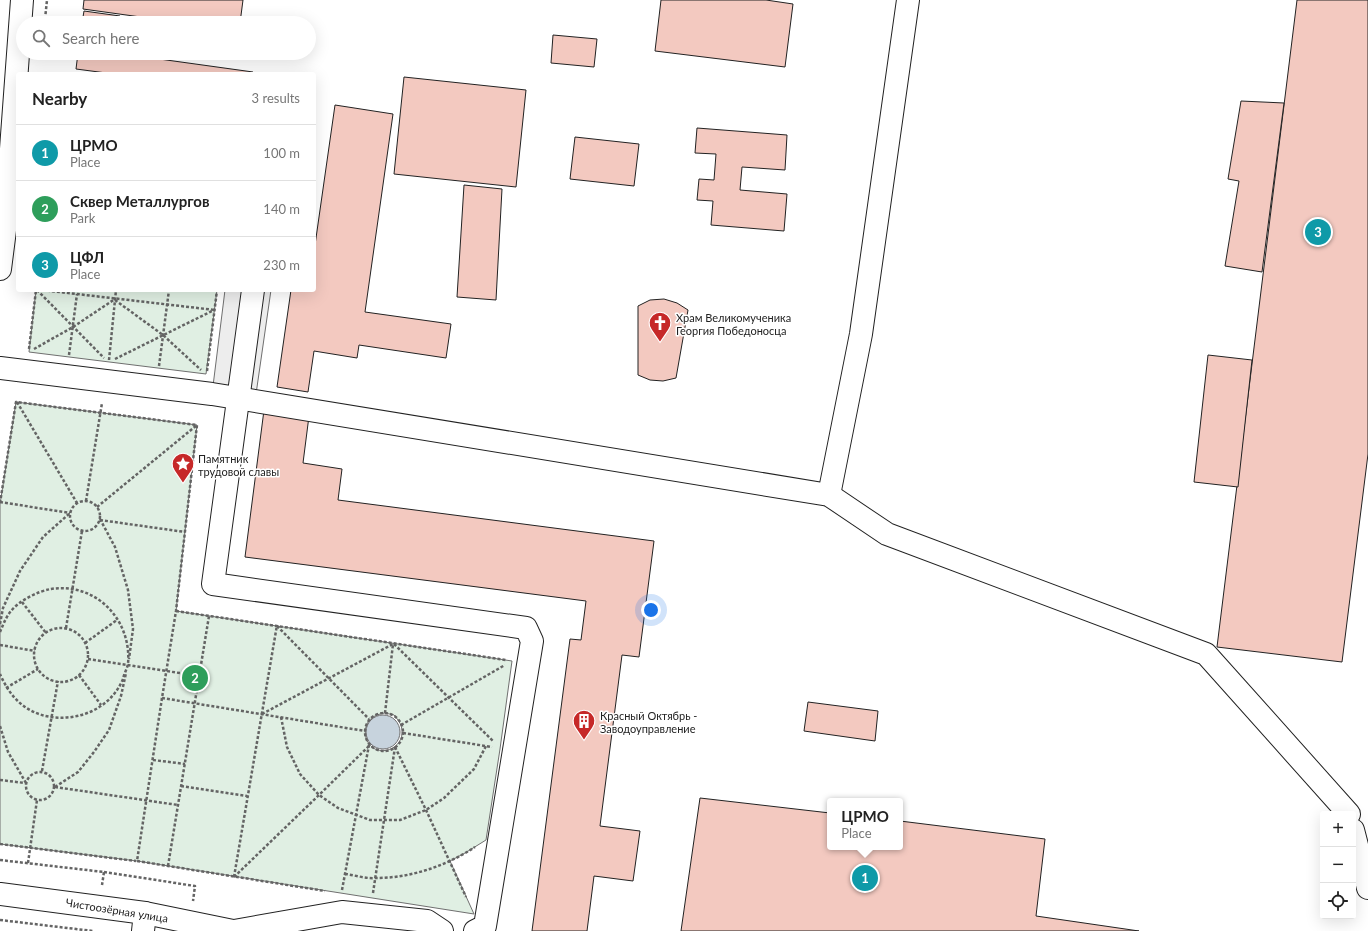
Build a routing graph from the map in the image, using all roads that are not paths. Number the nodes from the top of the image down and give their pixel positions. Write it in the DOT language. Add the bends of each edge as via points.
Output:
graph roads {
  1 [pos="22,0"];
  2 [pos="908,0"];
  3 [pos="21,16"];
  4 [pos="19,60"];
  5 [pos="18,72"];
  6 [pos="16,108"];
  7 [pos="2,230"];
  8 [pos="0,269"];
  9 [pos="253,292"];
  10 [pos="0,368"];
  11 [pos="238,398"];
  12 [pos="829,495"];
  13 [pos="1346,811"];
  14 [pos="1356,842"];
  15 [pos="1368,888"];
  16 [pos="0,894"];
  17 [pos="144,922"];
  18 [pos="234,931"];
  19 [pos="442,931"];
  20 [pos="475,931"];
  1 -- 3 [label="street"];
  2 -- 12 [label="street" via="861,334"];
  4 -- 5 [label="street"];
  6 -- 7 [label="street"];
  7 -- 8 [label="street"];
  9 -- 11 [label="street"];
  10 -- 11 [label="street"];
  11 -- 12 [label="street"];
  11 -- 20 [label="street" via="213,584 526,628 532,641 485,926"];
  12 -- 13 [label="street" via="887,534 1206,654"];
  14 -- 15 [label="street"];
  16 -- 17 [label="street, Чистоозёрная улица" via="99,907"];
  17 -- 18 [label="street, Чистоозёрная улица" via="189,922"];
  18 -- 19 [label="street, Чистоозёрная улица" via="342,912 427,921"];
}
